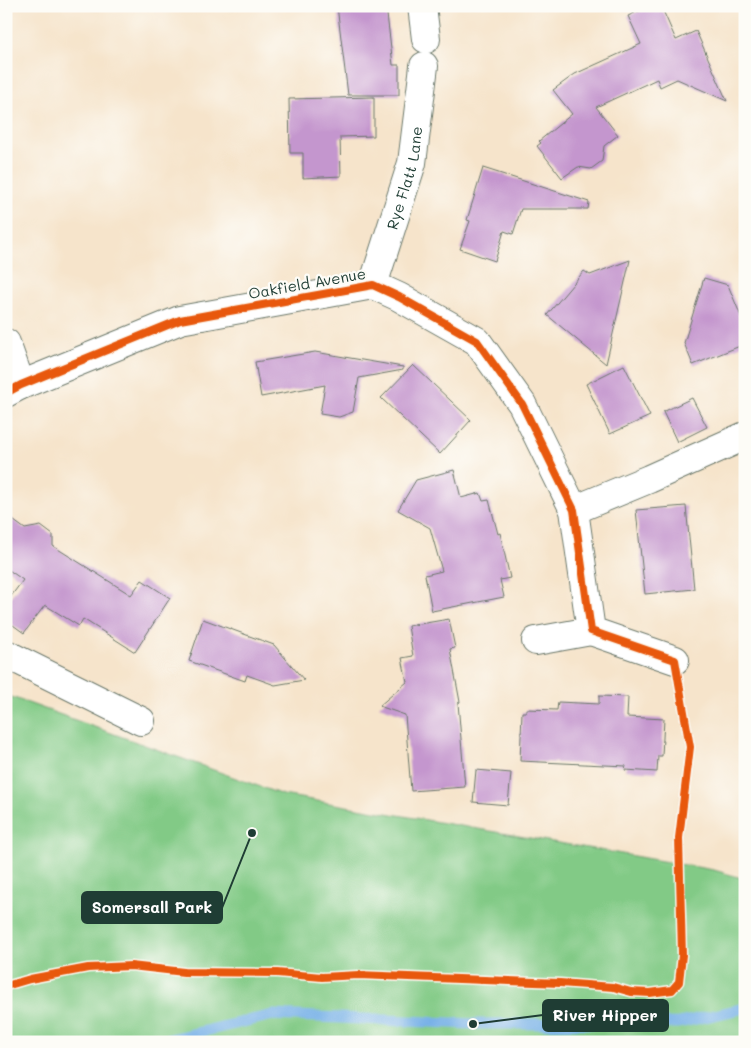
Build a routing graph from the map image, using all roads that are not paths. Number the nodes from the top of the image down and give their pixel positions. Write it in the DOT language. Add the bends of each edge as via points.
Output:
graph roads {
  1 [pos="422,6"];
  2 [pos="426,39"];
  3 [pos="424,66"];
  4 [pos="372,285"];
  5 [pos="6,343"];
  6 [pos="14,389"];
  7 [pos="745,436"];
  8 [pos="574,510"];
  9 [pos="591,631"];
  10 [pos="536,641"];
  11 [pos="6,654"];
  12 [pos="675,660"];
  13 [pos="141,721"];
  1 -- 2 [label="street"];
  3 -- 4 [label="street, Rye Flatt Lane" via="412,163"];
  4 -- 6 [label="street, Oakfield Avenue" via="180,320"];
  4 -- 8 [label="street, Oakfield Avenue" via="477,341 522,404"];
  5 -- 6 [label="street"];
  7 -- 8 [label="street"];
  8 -- 9 [label="street, Oakfield Avenue"];
  9 -- 10 [label="street"];
  9 -- 12 [label="street"];
  11 -- 13 [label="street"];
}
